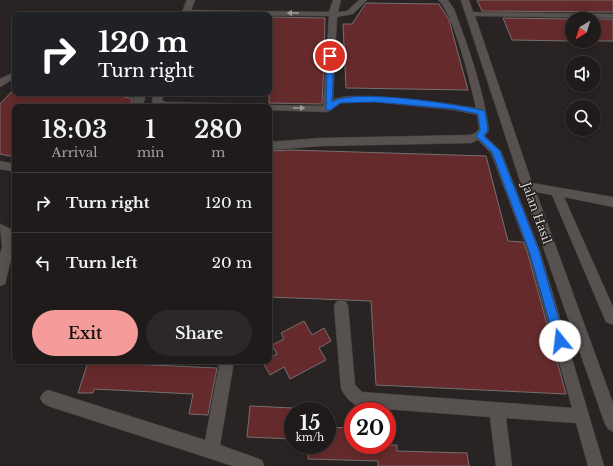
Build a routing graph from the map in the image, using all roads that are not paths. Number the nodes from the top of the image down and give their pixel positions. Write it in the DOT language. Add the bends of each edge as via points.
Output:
graph roads {
  1 [pos="191,0"];
  2 [pos="363,0"];
  3 [pos="442,0"];
  4 [pos="465,0"];
  5 [pos="334,1"];
  6 [pos="186,12"];
  7 [pos="272,14"];
  8 [pos="332,14"];
  9 [pos="470,14"];
  10 [pos="613,16"];
  11 [pos="12,77"];
  12 [pos="0,84"];
  13 [pos="158,96"];
  14 [pos="162,104"];
  15 [pos="272,107"];
  16 [pos="328,108"];
  17 [pos="482,113"];
  18 [pos="479,136"];
  19 [pos="272,146"];
  20 [pos="0,165"];
  21 [pos="12,167"];
  22 [pos="528,187"];
  23 [pos="556,191"];
  24 [pos="613,202"];
  25 [pos="0,229"];
  26 [pos="0,280"];
  27 [pos="341,306"];
  28 [pos="611,318"];
  29 [pos="226,364"];
  30 [pos="48,398"];
  31 [pos="497,409"];
  32 [pos="582,416"];
  33 [pos="613,424"];
  34 [pos="211,450"];
  35 [pos="256,466"];
  36 [pos="504,466"];
  37 [pos="596,466"];
  1 -- 6 [label="street"];
  2 -- 8 [label="street" via="348,14"];
  3 -- 17 [label="street" via="450,9 466,54"];
  4 -- 9 [label="street, Jalan Hasil"];
  5 -- 8 [label="street"];
  8 -- 7 [label="street, one-way"];
  8 -- 16 [label="street"];
  9 -- 10 [label="street"];
  9 -- 22 [label="street, Jalan Hasil"];
  11 -- 12 [label="street"];
  13 -- 14 [label="street" via="157,102"];
  15 -- 16 [label="street, one-way"];
  16 -- 17 [label="street" via="339,100 375,99 454,107"];
  17 -- 18 [label="street" via="484,130"];
  18 -- 19 [label="street" via="470,139 321,142"];
  18 -- 32 [label="street" via="496,151 534,251"];
  20 -- 21 [label="street"];
  22 -- 23 [label="street"];
  22 -- 33 [label="street, Jalan Hasil"];
  23 -- 24 [label="street"];
  23 -- 28 [label="street"];
  25 -- 26 [label="street" via="7,233 8,246"];
  27 -- 31 [label="street" via="348,388 359,399"];
  29 -- 34 [label="street"];
  30 -- 34 [label="street"];
  31 -- 32 [label="street"];
  31 -- 36 [label="street"];
  32 -- 37 [label="street"];
  34 -- 35 [label="street"];
}
